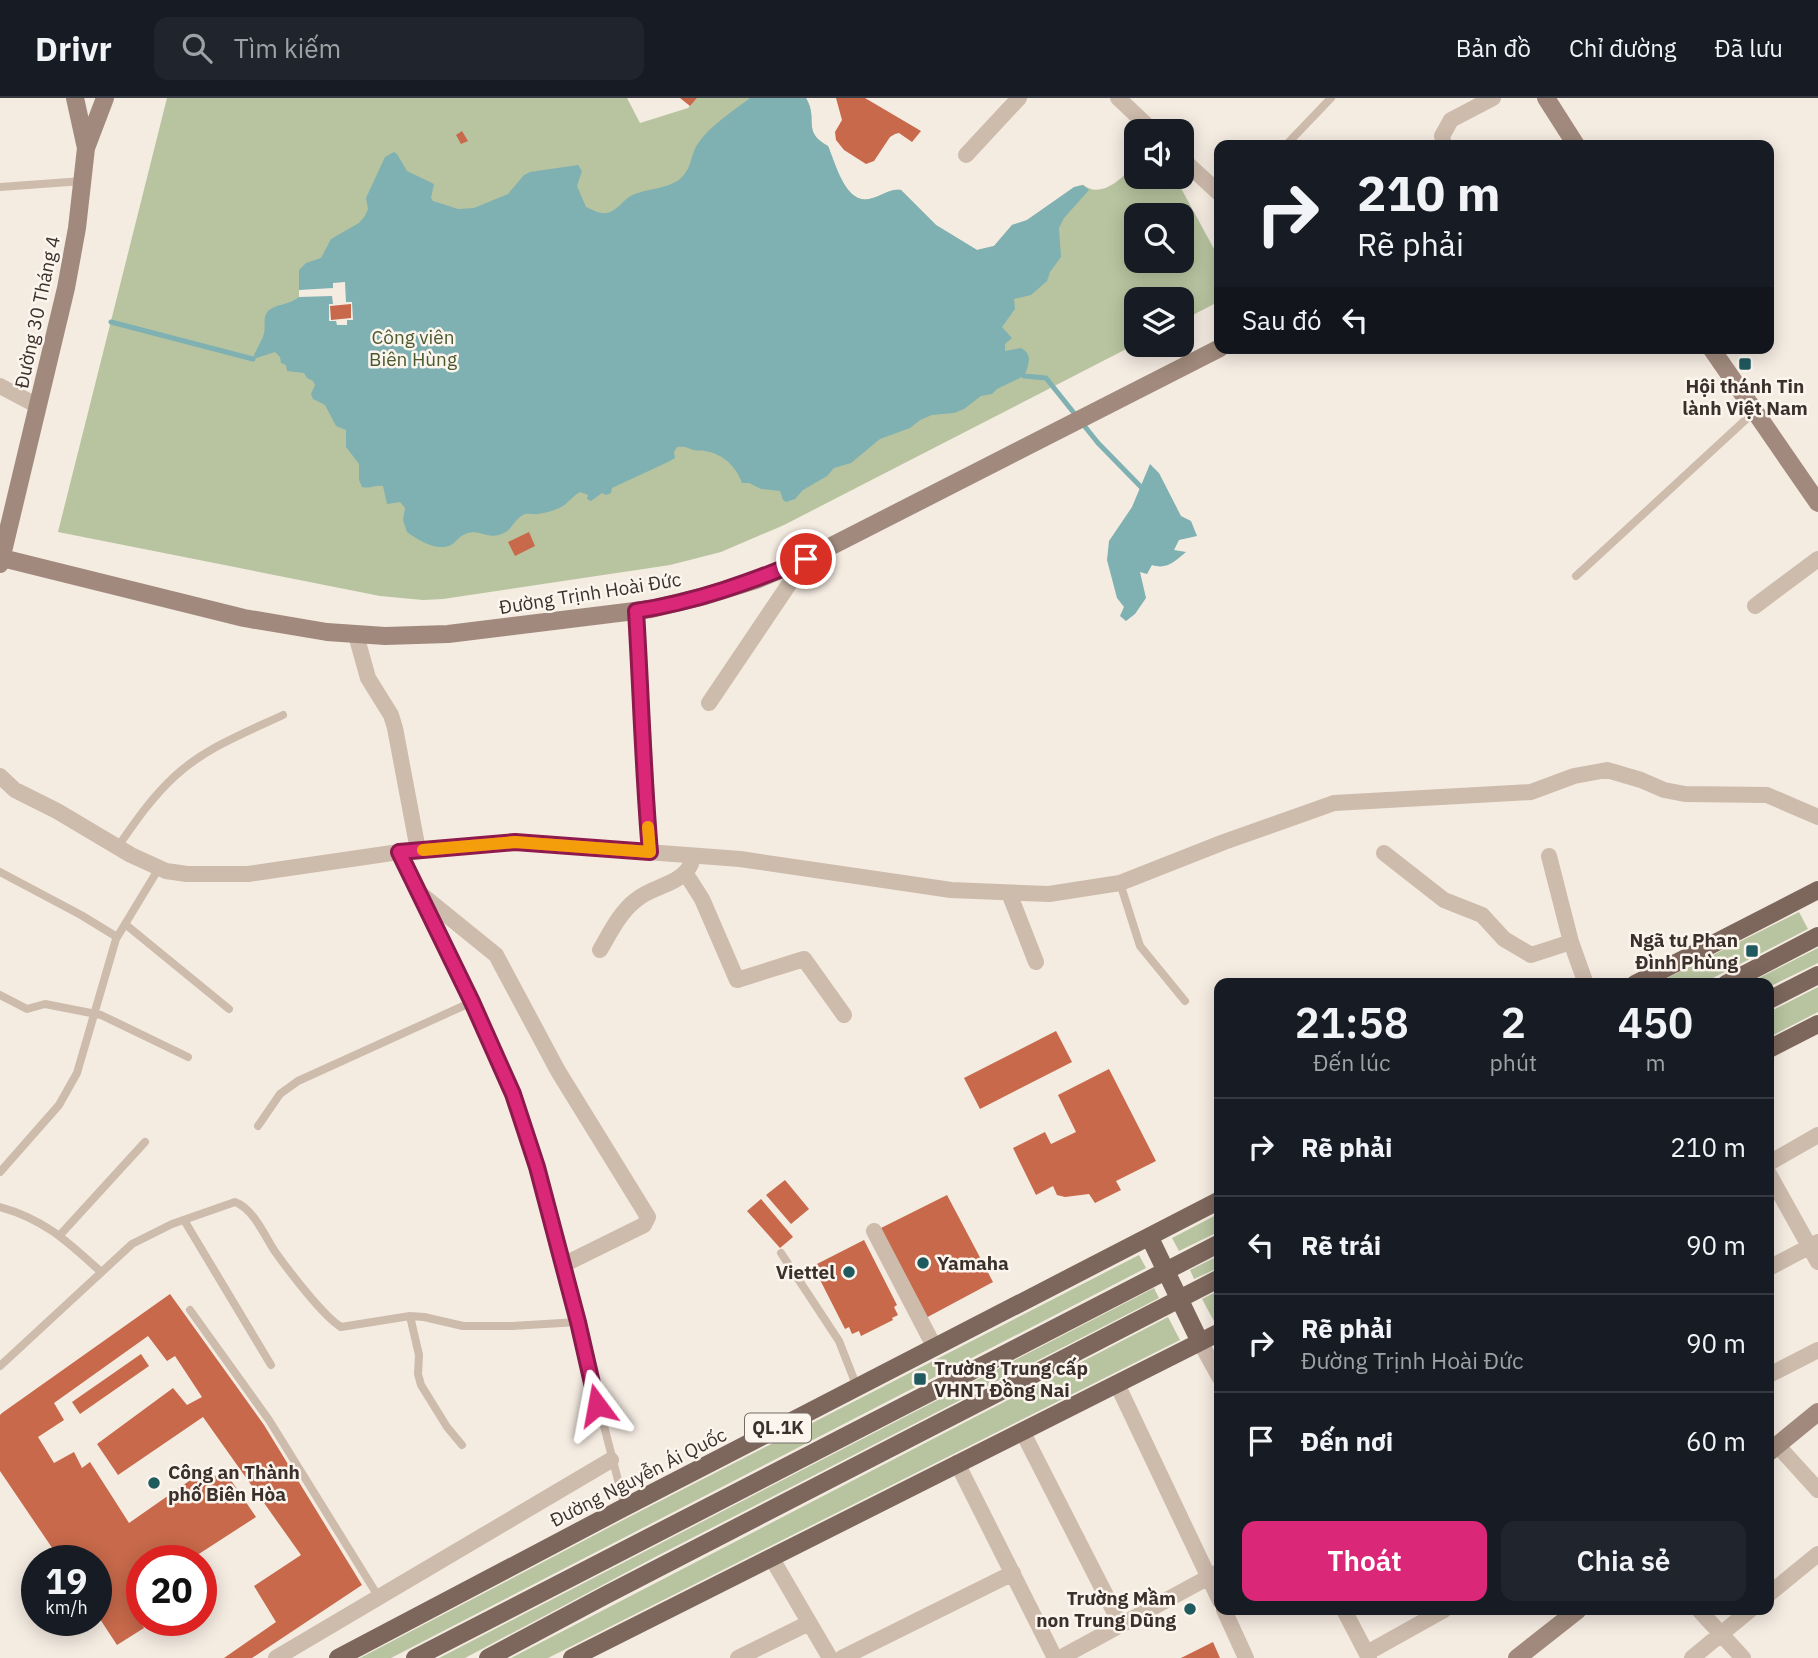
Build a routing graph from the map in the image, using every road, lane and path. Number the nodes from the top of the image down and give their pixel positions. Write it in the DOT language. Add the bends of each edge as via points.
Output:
graph roads {
  1 [pos="75,98"];
  2 [pos="105,98"];
  3 [pos="1019,98"];
  4 [pos="1118,98"];
  5 [pos="1331,98"];
  6 [pos="1493,98"];
  7 [pos="1546,98"];
  8 [pos="1140,119"];
  9 [pos="1291,140"];
  10 [pos="1443,140"];
  11 [pos="1573,140"];
  12 [pos="86,148"];
  13 [pos="966,155"];
  14 [pos="1194,170"];
  15 [pos="83,181"];
  16 [pos="0,187"];
  17 [pos="1214,188"];
  18 [pos="1214,351"];
  19 [pos="1716,354"];
  20 [pos="0,386"];
  21 [pos="38,406"];
  22 [pos="1754,411"];
  23 [pos="1818,503"];
  24 [pos="806,559"];
  25 [pos="1818,559"];
  26 [pos="1,561"];
  27 [pos="1576,576"];
  28 [pos="1755,606"];
  29 [pos="636,611"];
  30 [pos="356,635"];
  31 [pos="709,703"];
  32 [pos="283,715"];
  33 [pos="0,776"];
  34 [pos="1818,817"];
  35 [pos="117,848"];
  36 [pos="418,850"];
  37 [pos="399,852"];
  38 [pos="650,852"];
  39 [pos="1384,853"];
  40 [pos="695,856"];
  41 [pos="1549,856"];
  42 [pos="159,867"];
  43 [pos="0,872"];
  44 [pos="686,874"];
  45 [pos="1120,883"];
  46 [pos="1818,890"];
  47 [pos="417,891"];
  48 [pos="1009,892"];
  49 [pos="125,924"];
  50 [pos="1818,936"];
  51 [pos="117,937"];
  52 [pos="1571,942"];
  53 [pos="600,950"];
  54 [pos="1036,962"];
  55 [pos="1818,975"];
  56 [pos="1584,978"];
  57 [pos="1647,978"];
  58 [pos="1738,978"];
  59 [pos="0,995"];
  60 [pos="1774,997"];
  61 [pos="472,1002"];
  62 [pos="1185,1002"];
  63 [pos="229,1009"];
  64 [pos="95,1014"];
  65 [pos="844,1015"];
  66 [pos="1818,1024"];
  67 [pos="1774,1046"];
  68 [pos="188,1057"];
  69 [pos="258,1126"];
  70 [pos="1818,1135"];
  71 [pos="145,1142"];
  72 [pos="1774,1160"];
  73 [pos="0,1171"];
  74 [pos="1774,1182"];
  75 [pos="1214,1203"];
  76 [pos="0,1207"];
  77 [pos="184,1220"];
  78 [pos="874,1231"];
  79 [pos="61,1235"];
  80 [pos="1150,1238"];
  81 [pos="1814,1244"];
  82 [pos="1214,1245"];
  83 [pos="781,1254"];
  84 [pos="1818,1262"];
  85 [pos="563,1265"];
  86 [pos="1774,1265"];
  87 [pos="1166,1270"];
  88 [pos="100,1272"];
  89 [pos="1214,1281"];
  90 [pos="1180,1299"];
  91 [pos="190,1310"];
  92 [pos="410,1316"];
  93 [pos="578,1322"];
  94 [pos="1214,1335"];
  95 [pos="1200,1342"];
  96 [pos="935,1348"];
  97 [pos="1818,1350"];
  98 [pos="271,1365"];
  99 [pos="0,1366"];
  100 [pos="1214,1367"];
  101 [pos="1774,1372"];
  102 [pos="1117,1384"];
  103 [pos="857,1388"];
  104 [pos="1818,1412"];
  105 [pos="1022,1431"];
  106 [pos="463,1446"];
  107 [pos="1774,1448"];
  108 [pos="1774,1450"];
  109 [pos="611,1460"];
  110 [pos="957,1463"];
  111 [pos="1818,1490"];
  112 [pos="625,1507"];
  113 [pos="1818,1554"];
  114 [pos="771,1557"];
  115 [pos="1013,1573"];
  116 [pos="1214,1575"];
  117 [pos="1774,1590"];
  118 [pos="378,1596"];
  119 [pos="1226,1615"];
  120 [pos="1347,1615"];
  121 [pos="1436,1615"];
  122 [pos="1572,1615"];
  123 [pos="1704,1615"];
  124 [pos="1744,1615"];
  125 [pos="809,1623"];
  126 [pos="1121,1625"];
  127 [pos="1721,1634"];
  128 [pos="595,1653"];
  129 [pos="1368,1656"];
  130 [pos="276,1658"];
  131 [pos="338,1658"];
  132 [pos="415,1658"];
  133 [pos="488,1658"];
  134 [pos="572,1658"];
  135 [pos="738,1658"];
  136 [pos="830,1658"];
  137 [pos="842,1658"];
  138 [pos="1058,1658"];
  139 [pos="1246,1658"];
  140 [pos="1517,1658"];
  141 [pos="1692,1658"];
  142 [pos="1743,1658"];
  1 -- 12 [label="street, Đường 30 Tháng 4"];
  2 -- 12 [label="street, Đường 30 Tháng 4"];
  3 -- 13 [label="street"];
  4 -- 8 [label="street"];
  5 -- 9 [label="lane"];
  6 -- 10 [label="street" via="1451,120"];
  7 -- 11 [label="street"];
  12 -- 15 [label="street, Đường 30 Tháng 4"];
  14 -- 17 [label="street"];
  15 -- 16 [label="lane"];
  15 -- 21 [label="street, Đường 30 Tháng 4" via="66,288"];
  18 -- 24 [label="street, Đường Trịnh Hoài Đức"];
  19 -- 22 [label="street"];
  20 -- 21 [label="street"];
  21 -- 26 [label="street, Đường 30 Tháng 4"];
  22 -- 23 [label="street"];
  22 -- 27 [label="lane"];
  24 -- 29 [label="street, Đường Trịnh Hoài Đức" via="705,596"];
  24 -- 31 [label="street"];
  25 -- 28 [label="street"];
  26 -- 30 [label="street, Đường Trịnh Hoài Đức" via="244,618"];
  29 -- 30 [label="street, Đường Trịnh Hoài Đức" via="448,634"];
  29 -- 38 [label="street"];
  30 -- 36 [label="street" via="368,678 395,728"];
  32 -- 35 [label="lane" via="190,764 156,794"];
  33 -- 35 [label="street" via="15,790"];
  34 -- 45 [label="street" via="1767,795 1685,794 1607,769 1531,792 1334,803"];
  35 -- 42 [label="street"];
  36 -- 37 [label="street"];
  36 -- 38 [label="street" via="515,842"];
  37 -- 42 [label="street" via="248,874 187,874"];
  37 -- 47 [label="lane"];
  38 -- 40 [label="street"];
  39 -- 52 [label="street" via="1444,900 1482,915 1504,939 1531,955"];
  40 -- 44 [label="street"];
  40 -- 48 [label="street" via="951,890"];
  41 -- 52 [label="street"];
  42 -- 49 [label="lane"];
  43 -- 51 [label="lane"];
  44 -- 53 [label="street" via="635,900"];
  44 -- 65 [label="street" via="702,899 737,980 804,959"];
  45 -- 48 [label="street" via="1049,894"];
  45 -- 62 [label="lane" via="1140,946"];
  46 -- 57 [label="main road"];
  47 -- 61 [label="lane"];
  47 -- 85 [label="street" via="496,955 558,1071 648,1217 644,1225"];
  48 -- 54 [label="street"];
  49 -- 51 [label="lane"];
  49 -- 63 [label="lane"];
  50 -- 58 [label="main road"];
  51 -- 64 [label="lane"];
  52 -- 56 [label="street"];
  55 -- 60 [label="main road"];
  59 -- 64 [label="lane" via="27,1009 45,1004"];
  61 -- 69 [label="lane" via="298,1081 280,1094"];
  61 -- 85 [label="lane" via="513,1094"];
  64 -- 68 [label="lane"];
  64 -- 73 [label="lane" via="80,1066 63,1098"];
  66 -- 67 [label="main road"];
  70 -- 72 [label="street"];
  71 -- 79 [label="lane"];
  74 -- 81 [label="street"];
  75 -- 80 [label="main road, Đường Nguyễn Ái Quốc / QL.1K"];
  76 -- 79 [label="lane" via="32,1217"];
  77 -- 88 [label="lane" via="141,1239"];
  77 -- 92 [label="lane" via="226,1203 239,1203 336,1324 348,1327"];
  77 -- 98 [label="lane"];
  78 -- 96 [label="street"];
  79 -- 88 [label="lane"];
  80 -- 87 [label="main road"];
  80 -- 96 [label="main road, Đường Nguyễn Ái Quốc / QL.1K"];
  81 -- 84 [label="street"];
  81 -- 86 [label="street"];
  82 -- 87 [label="main road, QL.1K"];
  83 -- 103 [label="lane" via="839,1341"];
  85 -- 93 [label="lane"];
  87 -- 90 [label="main road"];
  87 -- 132 [label="main road, QL.1K"];
  88 -- 99 [label="lane"];
  89 -- 90 [label="main road"];
  90 -- 95 [label="main road"];
  90 -- 133 [label="main road"];
  91 -- 118 [label="lane" via="269,1420"];
  92 -- 93 [label="lane" via="463,1326"];
  92 -- 106 [label="lane" via="421,1385"];
  93 -- 109 [label="lane"];
  94 -- 95 [label="main road"];
  95 -- 100 [label="street"];
  95 -- 102 [label="main road"];
  96 -- 103 [label="main road, Đường Nguyễn Ái Quốc / QL.1K"];
  97 -- 101 [label="street"];
  102 -- 105 [label="main road"];
  102 -- 116 [label="street"];
  103 -- 112 [label="main road, Đường Nguyễn Ái Quốc / QL.1K"];
  104 -- 107 [label="street"];
  105 -- 110 [label="main road"];
  105 -- 126 [label="street"];
  108 -- 111 [label="street"];
  109 -- 112 [label="lane"];
  109 -- 118 [label="street"];
  110 -- 114 [label="main road"];
  110 -- 115 [label="street"];
  112 -- 131 [label="main road, Đường Nguyễn Ái Quốc / QL.1K"];
  113 -- 117 [label="street"];
  114 -- 125 [label="street"];
  114 -- 128 [label="main road"];
  115 -- 137 [label="street"];
  115 -- 138 [label="street"];
  116 -- 126 [label="street"];
  118 -- 130 [label="street"];
  119 -- 139 [label="street"];
  120 -- 129 [label="street"];
  121 -- 129 [label="street"];
  122 -- 140 [label="street"];
  123 -- 127 [label="street"];
  124 -- 127 [label="street"];
  125 -- 135 [label="street"];
  125 -- 136 [label="street"];
  126 -- 138 [label="street"];
  127 -- 141 [label="street"];
  127 -- 142 [label="street"];
  128 -- 134 [label="main road"];
}
